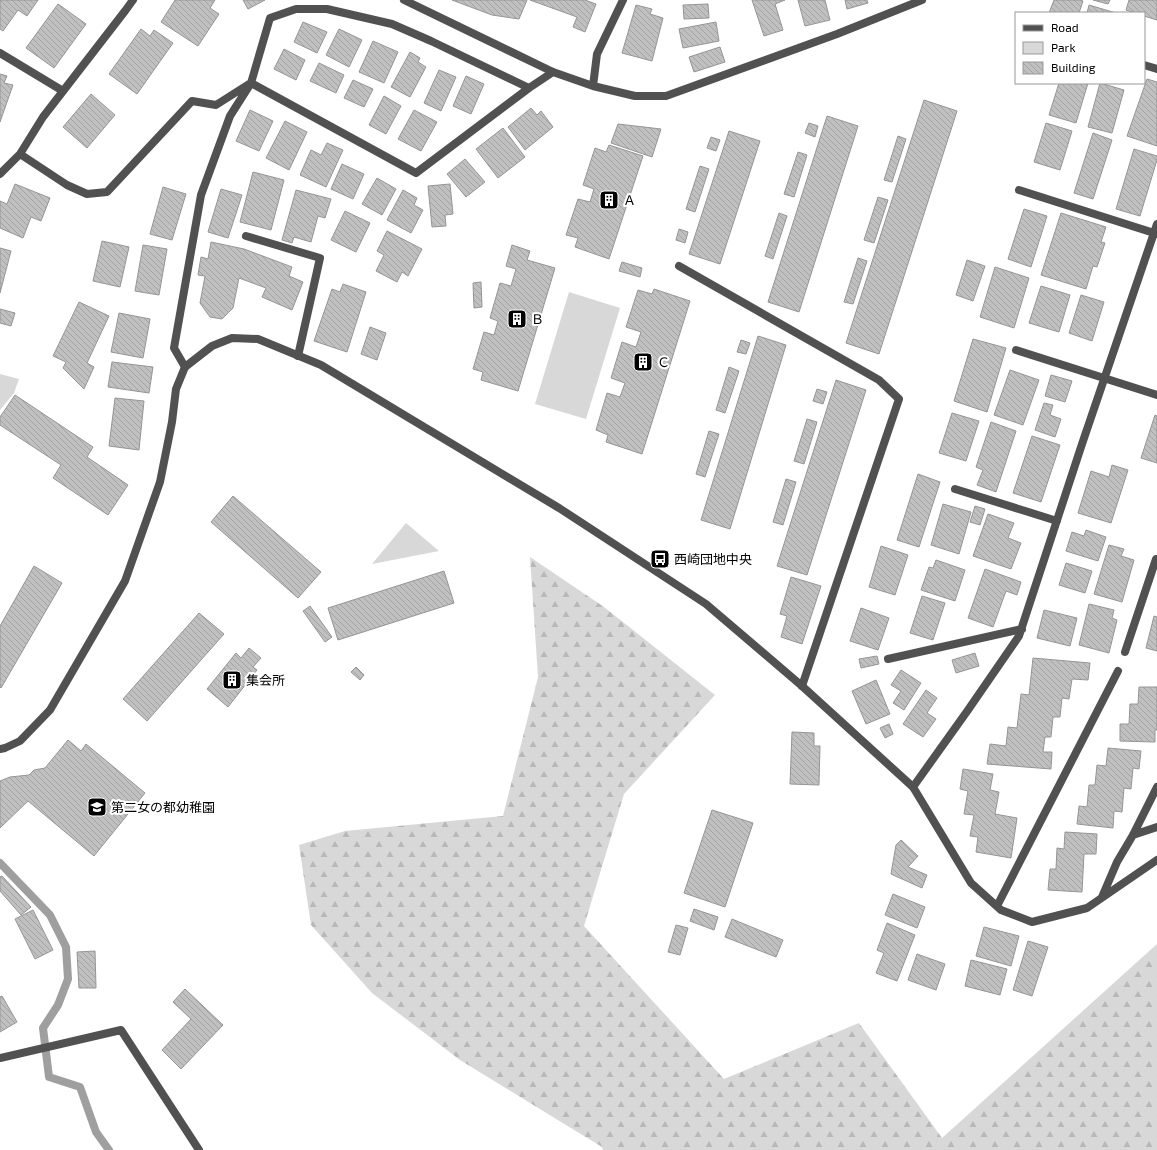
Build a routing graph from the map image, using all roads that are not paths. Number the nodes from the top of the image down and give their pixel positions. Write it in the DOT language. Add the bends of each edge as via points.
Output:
graph roads {
  1 [pos="133,0"];
  2 [pos="404,0"];
  3 [pos="623,0"];
  4 [pos="922,0"];
  5 [pos="0,53"];
  6 [pos="1145,65"];
  7 [pos="1157,69"];
  8 [pos="553,72"];
  9 [pos="251,83"];
  10 [pos="593,86"];
  11 [pos="529,88"];
  12 [pos="63,91"];
  13 [pos="20,154"];
  14 [pos="0,174"];
  15 [pos="1020,190"];
  16 [pos="1157,224"];
  17 [pos="1156,233"];
  18 [pos="246,236"];
  19 [pos="679,266"];
  20 [pos="1016,350"];
  21 [pos="298,356"];
  22 [pos="185,367"];
  23 [pos="1105,378"];
  24 [pos="1157,395"];
  25 [pos="955,489"];
  26 [pos="1057,521"];
  27 [pos="1157,558"];
  28 [pos="1022,630"];
  29 [pos="1125,652"];
  30 [pos="888,659"];
  31 [pos="1118,671"];
  32 [pos="802,686"];
  33 [pos="0,749"];
  34 [pos="913,787"];
  35 [pos="1157,787"];
  36 [pos="1157,827"];
  37 [pos="1133,835"];
  38 [pos="1157,860"];
  39 [pos="1102,898"];
  40 [pos="997,906"];
  41 [pos="0,1058"];
  42 [pos="199,1150"];
  1 -- 12 [label="street"];
  2 -- 8 [label="street"];
  3 -- 10 [label="street" via="598,54"];
  4 -- 10 [label="street" via="838,34 666,96 635,96"];
  5 -- 12 [label="street"];
  6 -- 7 [label="street"];
  8 -- 10 [label="street"];
  8 -- 11 [label="street"];
  9 -- 11 [label="street" via="416,173"];
  9 -- 11 [label="street" via="270,18 296,9 327,10 392,24"];
  9 -- 13 [label="street" via="216,105 192,101 107,192 87,194 67,185"];
  9 -- 22 [label="street" via="230,116 201,195 174,348"];
  12 -- 13 [label="street"];
  13 -- 14 [label="street"];
  15 -- 17 [label="street"];
  16 -- 17 [label="street"];
  17 -- 23 [label="street"];
  18 -- 21 [label="street" via="320,258"];
  19 -- 32 [label="street" via="879,380 899,399"];
  20 -- 23 [label="street"];
  21 -- 22 [label="street" via="258,338 232,338 212,346"];
  21 -- 32 [label="street" via="321,365 559,508 700,599"];
  22 -- 33 [label="street" via="176,389 160,482 125,581 50,710 20,741"];
  23 -- 24 [label="street"];
  23 -- 26 [label="street"];
  25 -- 26 [label="street"];
  26 -- 28 [label="street"];
  27 -- 29 [label="street"];
  28 -- 30 [label="street"];
  28 -- 34 [label="street"];
  31 -- 40 [label="street"];
  32 -- 34 [label="street"];
  34 -- 40 [label="street" via="971,883"];
  35 -- 37 [label="street"];
  36 -- 37 [label="street"];
  37 -- 39 [label="street" via="1117,862"];
  38 -- 39 [label="street"];
  39 -- 40 [label="street" via="1087,908 1032,922"];
  41 -- 42 [label="street" via="121,1030"];
}
